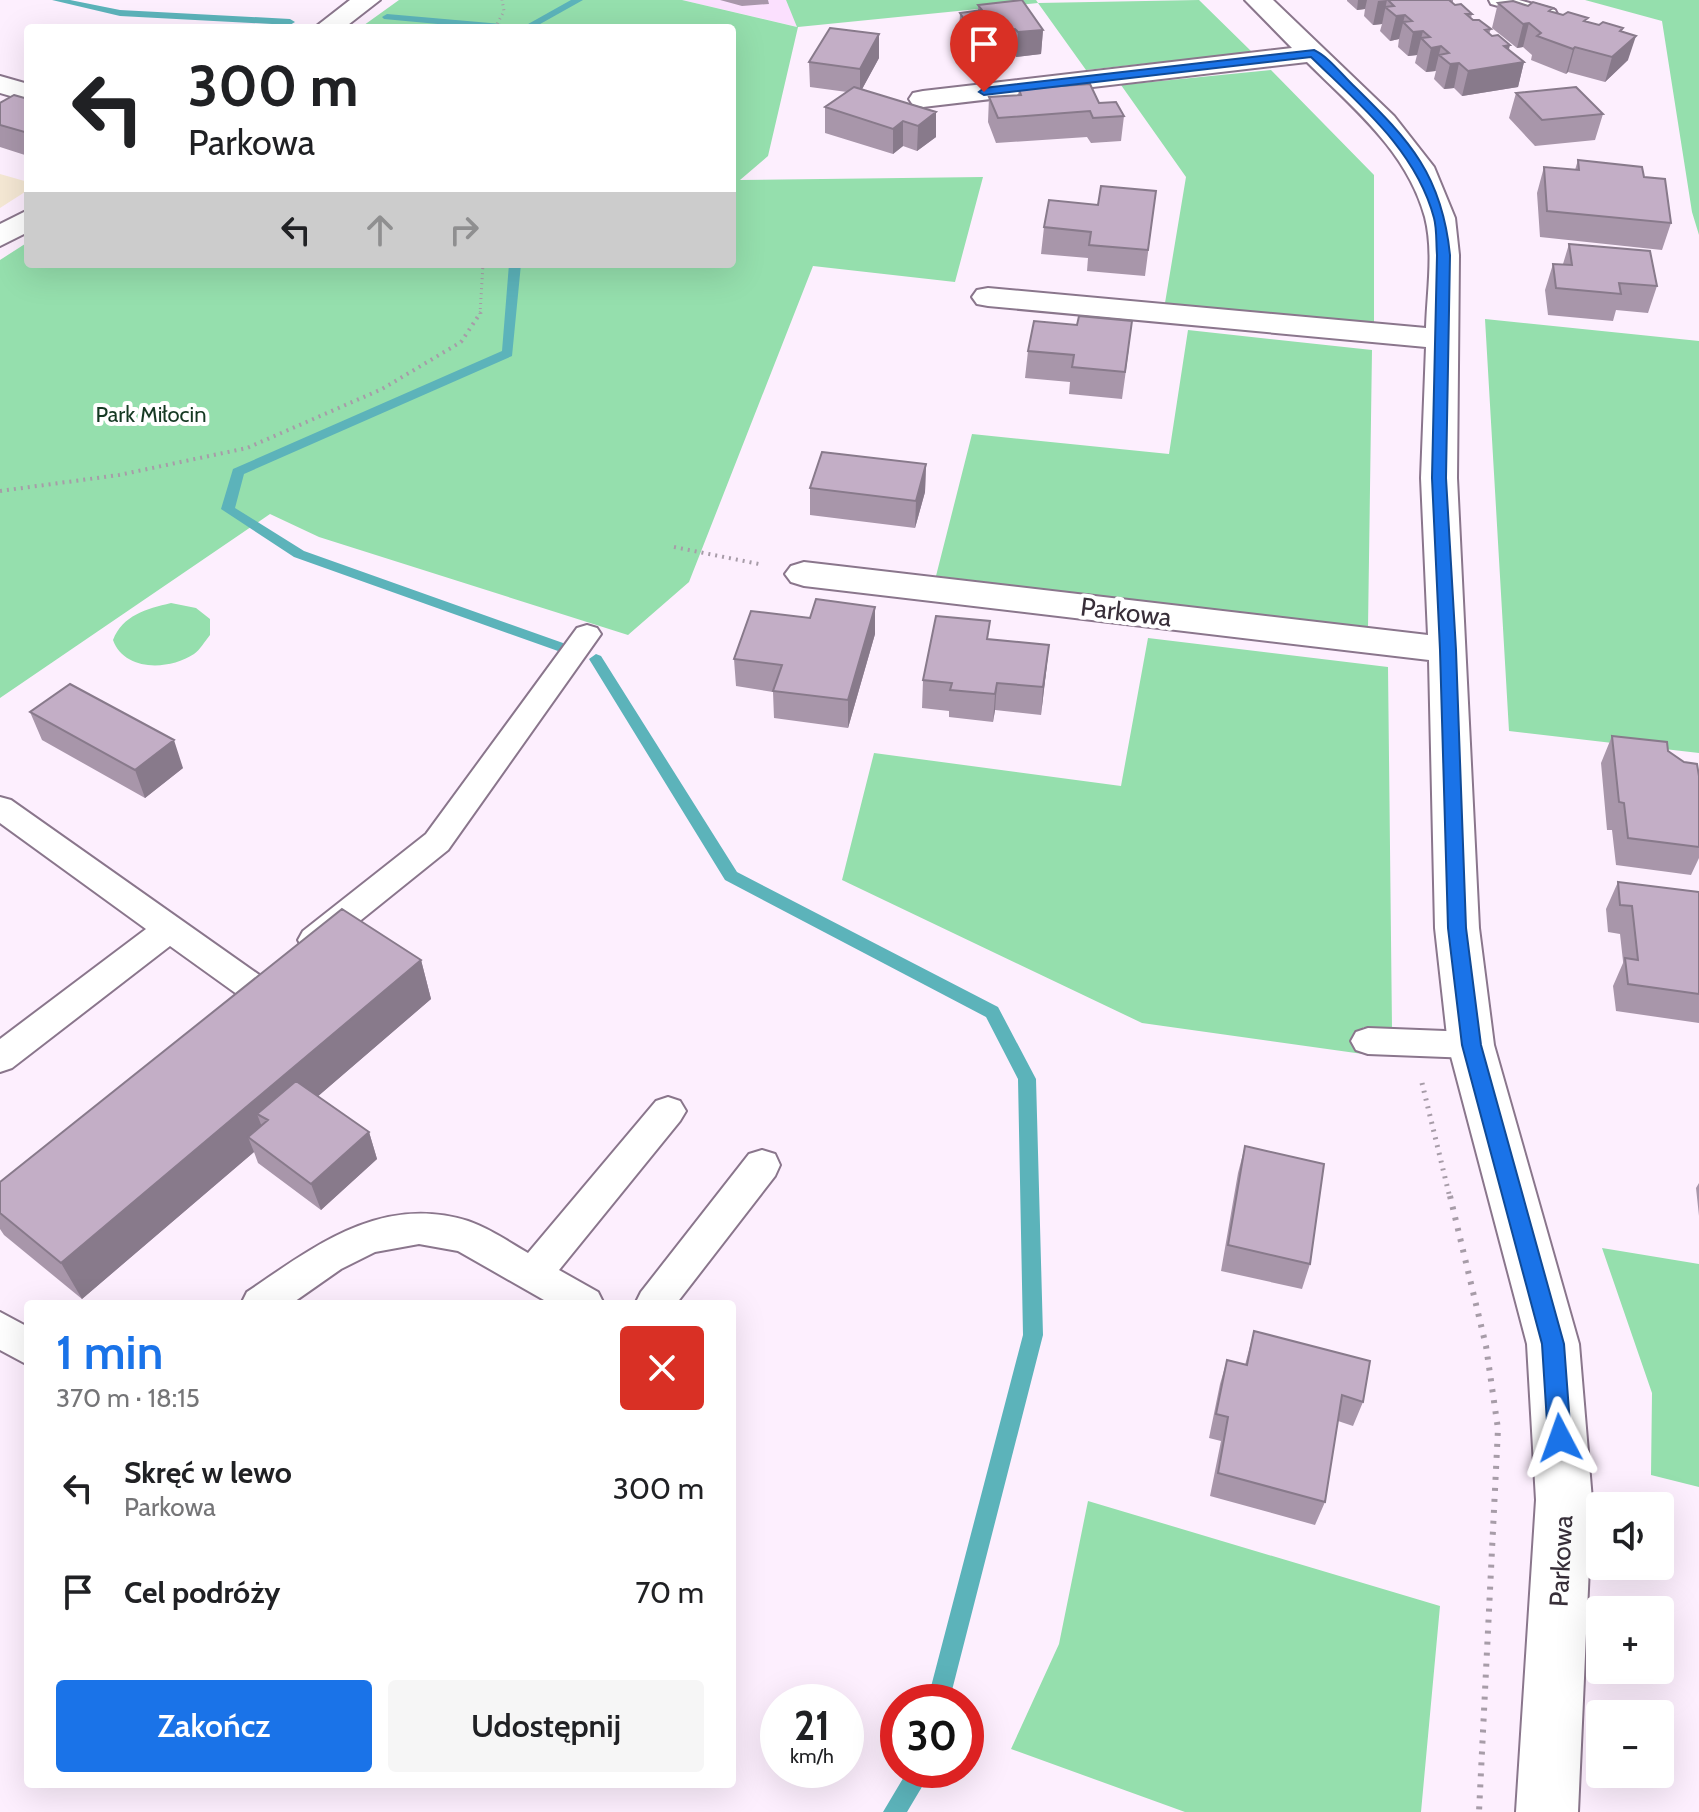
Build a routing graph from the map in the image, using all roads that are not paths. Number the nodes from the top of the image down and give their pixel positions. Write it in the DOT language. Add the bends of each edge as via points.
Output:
graph roads {
  1 [pos="367,0"];
  2 [pos="1258,0"];
  3 [pos="1498,0"];
  4 [pos="1574,21"];
  5 [pos="333,24"];
  6 [pos="1314,53"];
  7 [pos="0,84"];
  8 [pos="24,92"];
  9 [pos="923,99"];
  10 [pos="24,222"];
  11 [pos="0,237"];
  12 [pos="988,297"];
  13 [pos="1440,339"];
  14 [pos="804,574"];
  15 [pos="587,634"];
  16 [pos="1448,650"];
  17 [pos="0,808"];
  18 [pos="171,927"];
  19 [pos="1368,1041"];
  20 [pos="1471,1045"];
  21 [pos="0,1058"];
  22 [pos="668,1111"];
  23 [pos="762,1165"];
  24 [pos="533,1275"];
  25 [pos="266,1300"];
  26 [pos="578,1300"];
  27 [pos="657,1300"];
  28 [pos="0,1329"];
  29 [pos="24,1345"];
  30 [pos="1547,1812"];
  1 -- 5 [label="street"];
  2 -- 6 [label="street, Parkowa"];
  3 -- 4 [label="lane"];
  6 -- 9 [label="street"];
  6 -- 13 [label="street, Parkowa" via="1384,122 1420,167 1440,218"];
  7 -- 8 [label="street"];
  10 -- 11 [label="street"];
  12 -- 13 [label="street"];
  13 -- 16 [label="street, Parkowa" via="1439,478"];
  14 -- 16 [label="street, Parkowa"];
  15 -- 18 [label="lane" via="437,842 262,980"];
  16 -- 20 [label="street, Parkowa" via="1457,928"];
  17 -- 18 [label="lane"];
  18 -- 21 [label="lane"];
  19 -- 20 [label="lane"];
  20 -- 30 [label="street, Parkowa" via="1553,1344 1564,1500"];
  22 -- 24 [label="lane"];
  23 -- 27 [label="lane"];
  24 -- 25 [label="lane" via="465,1236 419,1228 368,1237"];
  24 -- 26 [label="lane"];
  28 -- 29 [label="lane"];
}
